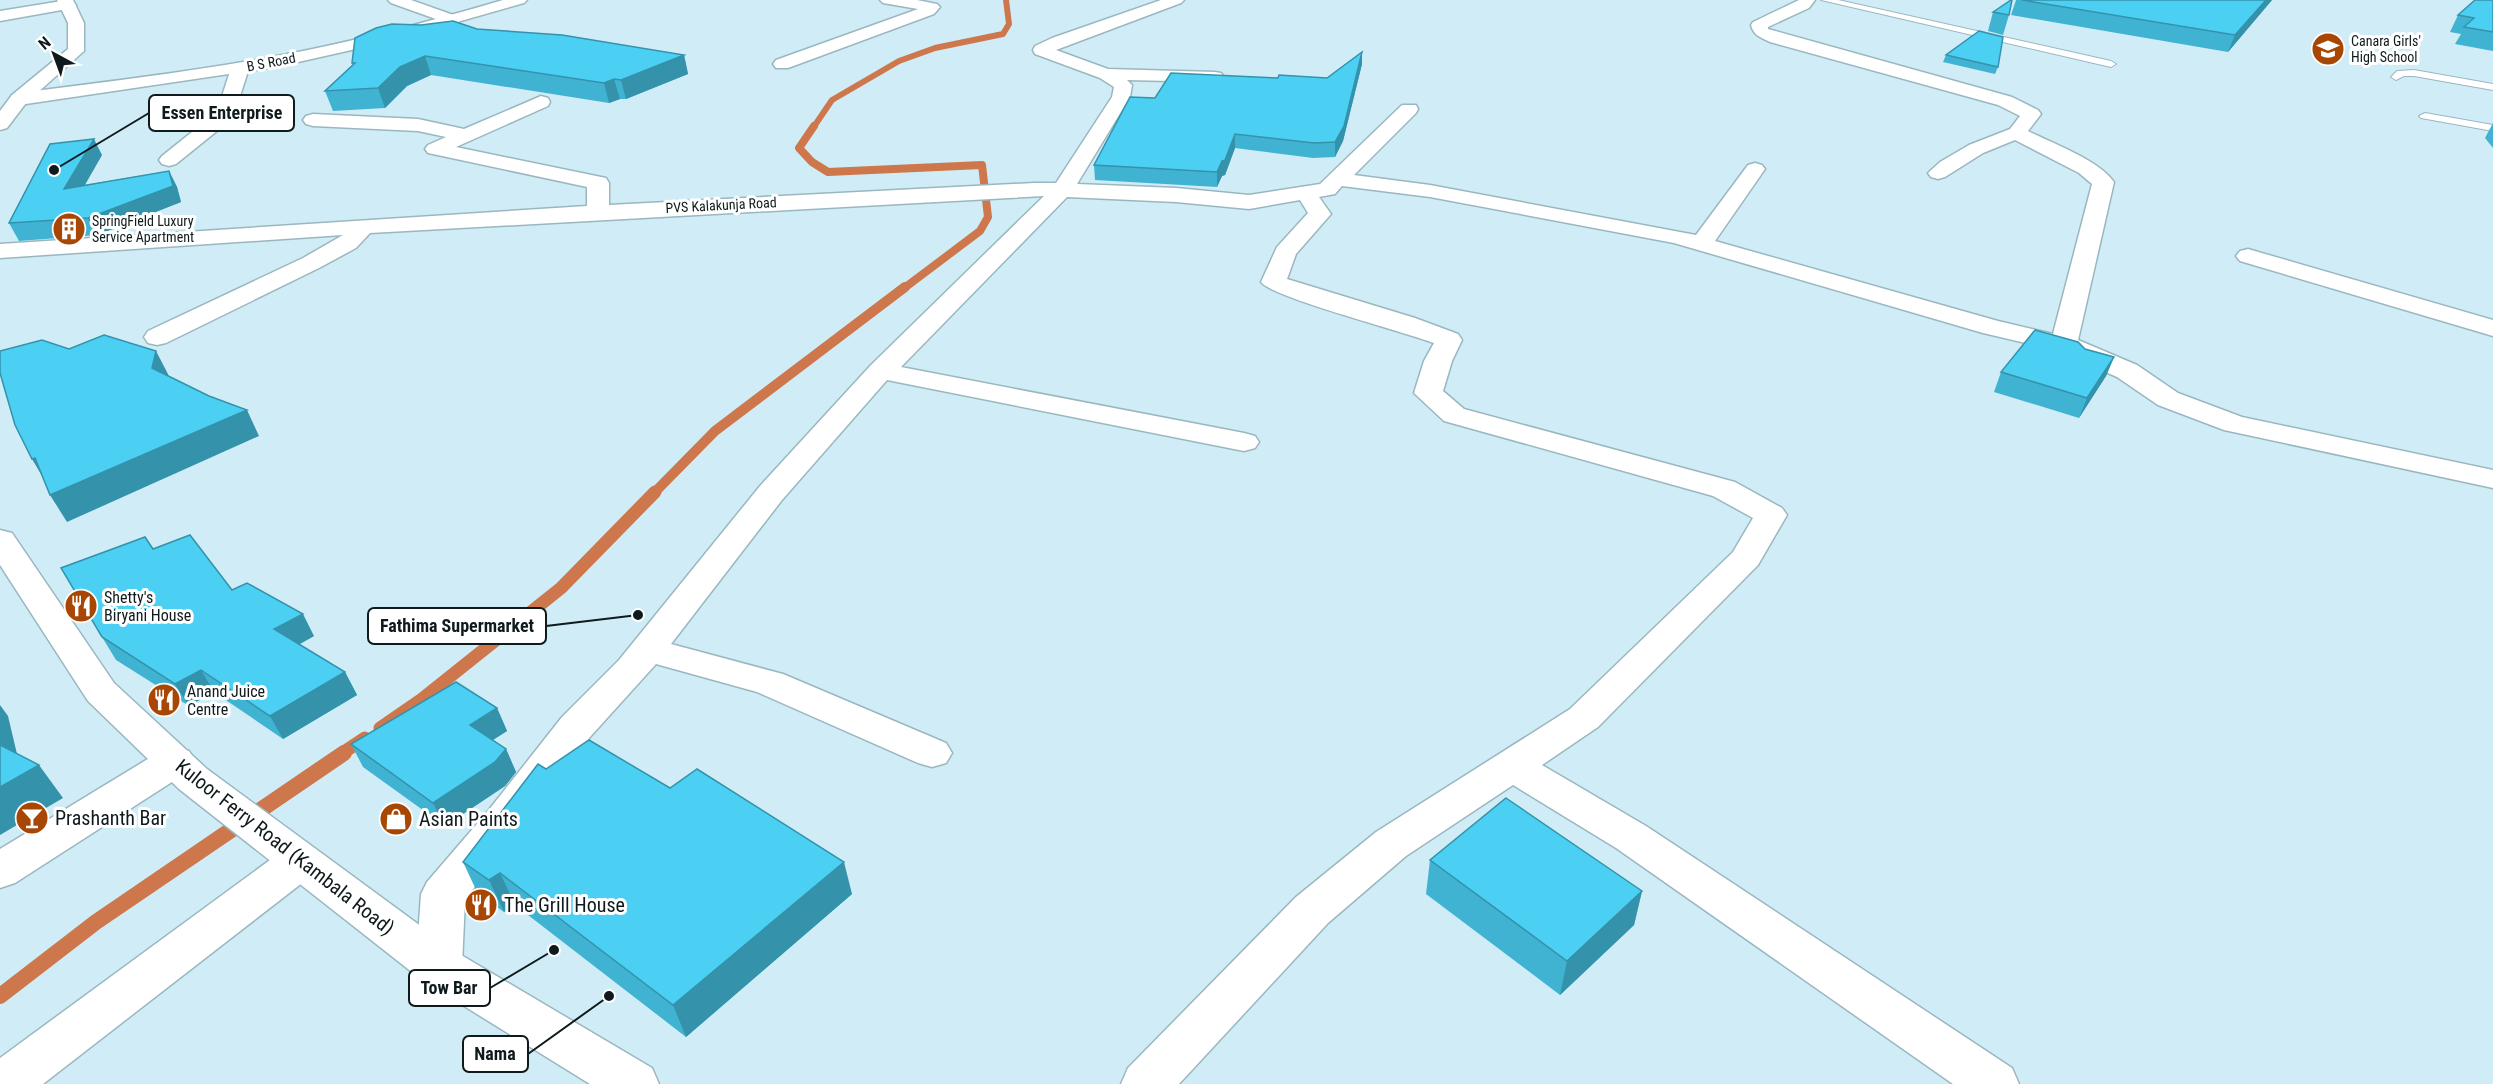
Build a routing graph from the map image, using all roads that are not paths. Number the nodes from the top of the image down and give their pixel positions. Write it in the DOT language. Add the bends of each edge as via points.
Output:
graph roads {
  1 [pos="396,0"];
  2 [pos="519,0"];
  3 [pos="888,0"];
  4 [pos="1176,0"];
  5 [pos="1807,0"];
  6 [pos="1826,0"];
  7 [pos="66,3"];
  8 [pos="0,16"];
  9 [pos="453,20"];
  10 [pos="782,64"];
  11 [pos="2111,64"];
  12 [pos="240,68"];
  13 [pos="1106,74"];
  14 [pos="2396,77"];
  15 [pos="1234,78"];
  16 [pos="2493,87"];
  17 [pos="19,99"];
  18 [pos="541,102"];
  19 [pos="1409,109"];
  20 [pos="2425,116"];
  21 [pos="313,120"];
  22 [pos="0,124"];
  23 [pos="2493,128"];
  24 [pos="2017,133"];
  25 [pos="465,135"];
  26 [pos="169,159"];
  27 [pos="1755,169"];
  28 [pos="1938,173"];
  29 [pos="1339,179"];
  30 [pos="1048,189"];
  31 [pos="1306,193"];
  32 [pos="598,212"];
  33 [pos="363,227"];
  34 [pos="1702,243"];
  35 [pos="0,251"];
  36 [pos="2248,256"];
  37 [pos="2493,328"];
  38 [pos="157,337"];
  39 [pos="2064,344"];
  40 [pos="881,371"];
  41 [pos="1244,442"];
  42 [pos="2493,479"];
  43 [pos="0,540"];
  44 [pos="647,649"];
  45 [pos="932,753"];
  46 [pos="1512,766"];
  47 [pos="184,770"];
  48 [pos="289,853"];
  49 [pos="0,872"];
  50 [pos="439,966"];
  51 [pos="4,1084"];
  52 [pos="634,1084"];
  53 [pos="1146,1084"];
  54 [pos="1994,1084"];
  1 -- 9 [label="street"];
  2 -- 9 [label="street, B S Road"];
  3 -- 10 [label="street" via="932,7"];
  4 -- 13 [label="street" via="1041,50"];
  5 -- 24 [label="street" via="1804,5 1759,25 1761,32 2005,100 2031,114"];
  6 -- 11 [label="lane"];
  7 -- 8 [label="street"];
  7 -- 17 [label="street" via="76,23 76,51"];
  9 -- 12 [label="street, B S Road"];
  12 -- 17 [label="street, B S Road"];
  12 -- 26 [label="street" via="226,114"];
  13 -- 15 [label="street"];
  13 -- 30 [label="street" via="1123,85 1121,97"];
  14 -- 16 [label="lane" via="2414,73"];
  17 -- 22 [label="street"];
  18 -- 25 [label="street"];
  19 -- 29 [label="street, PVS Kalakunja Road"];
  20 -- 23 [label="lane"];
  21 -- 25 [label="street" via="418,125"];
  24 -- 28 [label="street" via="1967,152"];
  24 -- 39 [label="street" via="2103,182"];
  25 -- 32 [label="street" via="435,149 598,183"];
  27 -- 34 [label="street"];
  29 -- 31 [label="street, PVS Kalakunja Road" via="1327,189"];
  29 -- 34 [label="street" via="1635,227"];
  30 -- 31 [label="street, PVS Kalakunja Road" via="1249,202"];
  30 -- 32 [label="street, PVS Kalakunja Road"];
  30 -- 40 [label="street"];
  31 -- 46 [label="street" via="1320,214 1285,252 1273,282 1417,326 1449,340 1428,393 1454,415 1724,489 1771,515 1746,558 1584,718"];
  32 -- 33 [label="street, PVS Kalakunja Road"];
  33 -- 35 [label="street, PVS Kalakunja Road"];
  33 -- 38 [label="street" via="348,243 311,264"];
  34 -- 39 [label="street" via="1750,260"];
  36 -- 37 [label="street"];
  39 -- 42 [label="street" via="2127,371 2168,399 2234,424"];
  40 -- 41 [label="street"];
  40 -- 44 [label="street" via="771,493"];
  43 -- 47 [label="street, Kuloor Ferry Road (Kambala Road)" via="101,692"];
  44 -- 45 [label="street" via="770,683"];
  44 -- 50 [label="street" via="576,727 443,894"];
  46 -- 53 [label="street" via="1391,844 1312,910"];
  46 -- 54 [label="street" via="1631,837"];
  47 -- 48 [label="street, Kuloor Ferry Road (Kambala Road)"];
  47 -- 49 [label="street"];
  48 -- 50 [label="street, Kuloor Ferry Road (Kambala Road)"];
  48 -- 51 [label="street"];
  50 -- 52 [label="street, Kuloor Ferry Road (Kambala Road)"];
}
